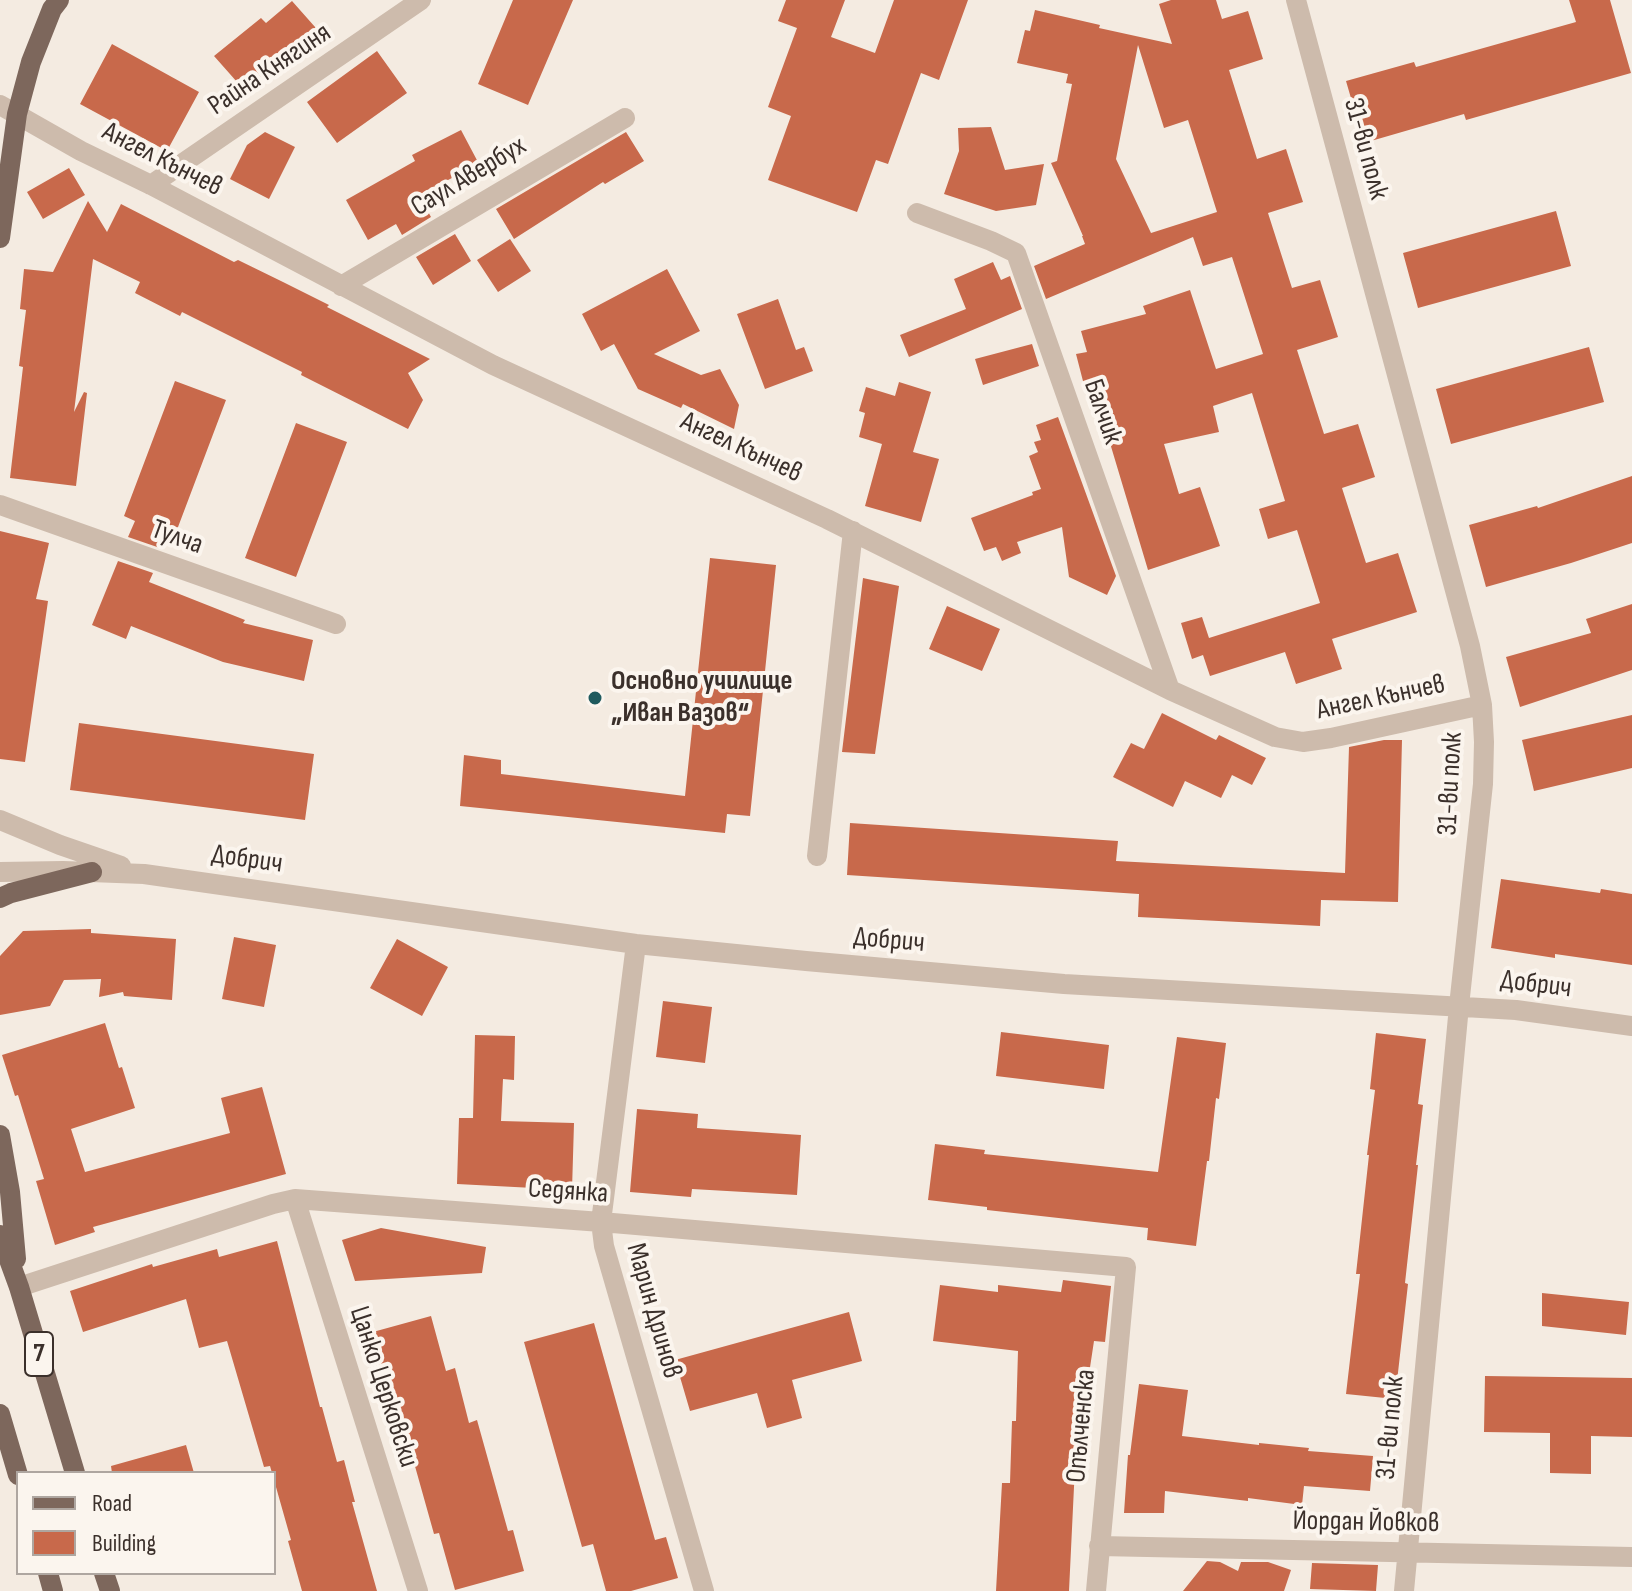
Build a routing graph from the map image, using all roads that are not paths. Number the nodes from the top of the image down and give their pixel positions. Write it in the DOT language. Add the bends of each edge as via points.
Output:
graph roads {
  1 [pos="59,0"];
  2 [pos="421,0"];
  3 [pos="1296,0"];
  4 [pos="8,109"];
  5 [pos="625,118"];
  6 [pos="151,185"];
  7 [pos="917,213"];
  8 [pos="0,238"];
  9 [pos="341,286"];
  10 [pos="0,505"];
  11 [pos="853,531"];
  12 [pos="336,624"];
  13 [pos="1170,690"];
  14 [pos="1482,705"];
  15 [pos="0,820"];
  16 [pos="817,856"];
  17 [pos="0,872"];
  18 [pos="92,872"];
  19 [pos="144,874"];
  20 [pos="0,898"];
  21 [pos="636,944"];
  22 [pos="1459,1006"];
  23 [pos="1632,1026"];
  24 [pos="0,1135"];
  25 [pos="295,1199"];
  26 [pos="601,1222"];
  27 [pos="0,1235"];
  28 [pos="1126,1267"];
  29 [pos="19,1287"];
  30 [pos="0,1414"];
  31 [pos="17,1471"];
  32 [pos="74,1471"];
  33 [pos="1099,1546"];
  34 [pos="1408,1552"];
  35 [pos="1632,1557"];
  36 [pos="418,1591"];
  37 [pos="704,1591"];
  38 [pos="1096,1591"];
  39 [pos="1404,1591"];
  1 -- 4 [label="main road"];
  2 -- 6 [label="street, Райна Княгиня"];
  3 -- 14 [label="street, 31-ви полк"];
  4 -- 6 [label="street, Ангел Кънчев"];
  4 -- 8 [label="main road"];
  5 -- 9 [label="street, Саул Авербух"];
  6 -- 9 [label="street, Ангел Кънчев"];
  7 -- 13 [label="street, Балчик" via="1016,253"];
  9 -- 11 [label="street, Ангел Кънчев" via="493,365"];
  10 -- 12 [label="street, Тулча"];
  11 -- 13 [label="street, Ангел Кънчев"];
  11 -- 16 [label="street"];
  13 -- 14 [label="street, Ангел Кънчев" via="1275,737 1303,742"];
  14 -- 22 [label="street, 31-ви полк" via="1483,784"];
  15 -- 19 [label="street, Добрич"];
  17 -- 18 [label="street, Добрич"];
  18 -- 19 [label="street, Добрич"];
  18 -- 20 [label="main road"];
  19 -- 21 [label="street, Добрич"];
  21 -- 22 [label="street, Добрич" via="1064,984"];
  21 -- 26 [label="street, Марин Дринов"];
  22 -- 23 [label="street, Добрич"];
  22 -- 34 [label="street, 31-ви полк"];
  24 -- 29 [label="main road"];
  25 -- 26 [label="street, Седянка"];
  25 -- 29 [label="street, Седянка"];
  25 -- 36 [label="street, Цанко Церковски"];
  26 -- 28 [label="street, Седянка"];
  26 -- 37 [label="street, Марин Дринов"];
  27 -- 29 [label="main road, 7"];
  28 -- 33 [label="street, Опълченска"];
  29 -- 32 [label="main road, 7"];
  30 -- 31 [label="main road"];
  33 -- 34 [label="street, Йордан Йовков"];
  33 -- 38 [label="street, Опълченска"];
  34 -- 35 [label="street, Йордан Йовков"];
  34 -- 39 [label="street, 31-ви полк"];
}
